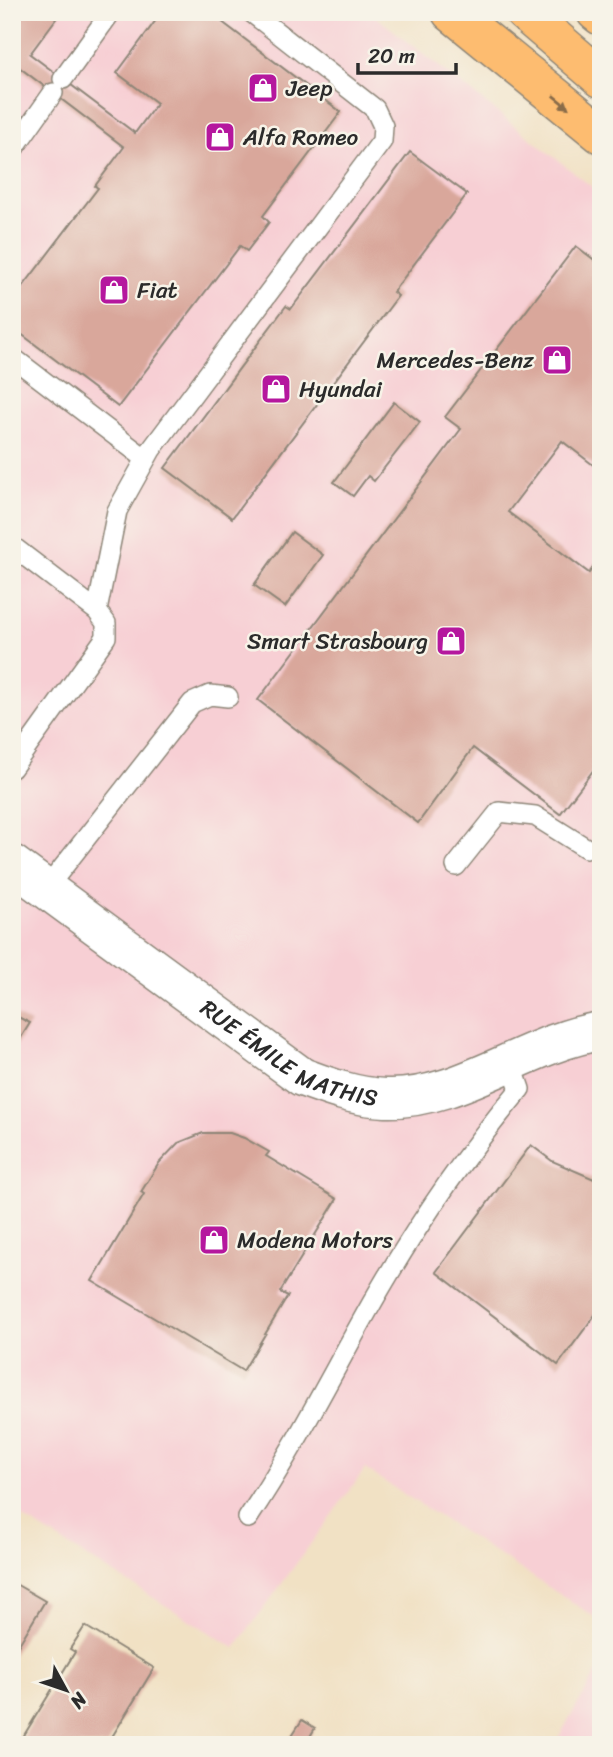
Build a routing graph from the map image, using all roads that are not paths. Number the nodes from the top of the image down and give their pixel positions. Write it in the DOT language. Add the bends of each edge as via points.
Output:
graph roads {
  1 [pos="111,12"];
  2 [pos="251,12"];
  3 [pos="452,12"];
  4 [pos="524,12"];
  5 [pos="596,12"];
  6 [pos="601,16"];
  7 [pos="601,78"];
  8 [pos="601,134"];
  9 [pos="12,151"];
  10 [pos="12,357"];
  11 [pos="146,458"];
  12 [pos="12,546"];
  13 [pos="97,611"];
  14 [pos="228,698"];
  15 [pos="12,768"];
  16 [pos="586,848"];
  17 [pos="12,864"];
  18 [pos="456,866"];
  19 [pos="46,889"];
  20 [pos="601,1031"];
  21 [pos="510,1060"];
  22 [pos="247,1518"];
  1 -- 9 [label="lane"];
  2 -- 11 [label="lane" via="375,109 383,125 382,141"];
  3 -- 8 [label="highway, one-way"];
  4 -- 7 [label="highway"];
  5 -- 6 [label="highway"];
  10 -- 11 [label="lane"];
  11 -- 13 [label="lane" via="117,511"];
  12 -- 13 [label="lane"];
  13 -- 15 [label="lane" via="106,623 106,637"];
  14 -- 19 [label="lane" via="210,695 191,703"];
  16 -- 18 [label="lane" via="535,816 499,812"];
  17 -- 19 [label="street, RUE ÉMILE MATHIS"];
  19 -- 21 [label="street, RUE ÉMILE MATHIS" via="276,1059 302,1077 331,1088 356,1095 413,1097"];
  20 -- 21 [label="street, RUE ÉMILE MATHIS"];
  21 -- 22 [label="lane" via="520,1089 475,1143 382,1285 281,1468"];
}
